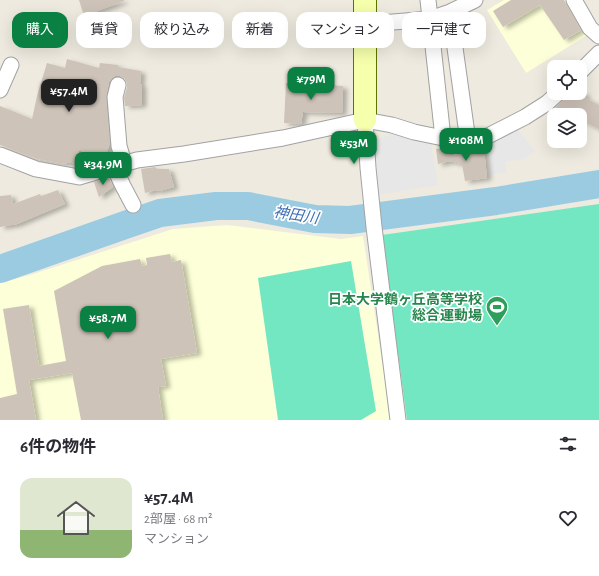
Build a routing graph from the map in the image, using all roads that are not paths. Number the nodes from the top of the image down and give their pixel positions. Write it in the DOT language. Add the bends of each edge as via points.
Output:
graph roads {
  1 [pos="365,0"];
  2 [pos="428,0"];
  3 [pos="475,0"];
  4 [pos="574,0"];
  5 [pos="429,12"];
  6 [pos="450,12"];
  7 [pos="599,36"];
  8 [pos="433,48"];
  9 [pos="455,48"];
  10 [pos="599,53"];
  11 [pos="11,65"];
  12 [pos="587,65"];
  13 [pos="118,85"];
  14 [pos="0,90"];
  15 [pos="550,100"];
  16 [pos="463,101"];
  17 [pos="440,110"];
  18 [pos="365,120"];
  19 [pos="444,138"];
  20 [pos="468,141"];
  21 [pos="0,155"];
  22 [pos="119,165"];
  23 [pos="133,204"];
  24 [pos="398,420"];
  1 -- 18 [label="street"];
  2 -- 5 [label="street"];
  3 -- 6 [label="street"];
  4 -- 7 [label="street" via="590,28"];
  8 -- 17 [label="street"];
  9 -- 16 [label="street"];
  10 -- 12 [label="street"];
  11 -- 14 [label="street"];
  13 -- 22 [label="street" via="115,97 120,146"];
  15 -- 20 [label="street" via="525,117 482,139"];
  16 -- 17 [label="street"];
  16 -- 20 [label="street"];
  17 -- 19 [label="street"];
  18 -- 19 [label="street"];
  18 -- 22 [label="street" via="283,138 137,160"];
  18 -- 24 [label="street" via="374,228"];
  19 -- 20 [label="street" via="457,142"];
  21 -- 22 [label="street" via="36,169 79,177"];
  22 -- 23 [label="street" via="123,186"];
}
